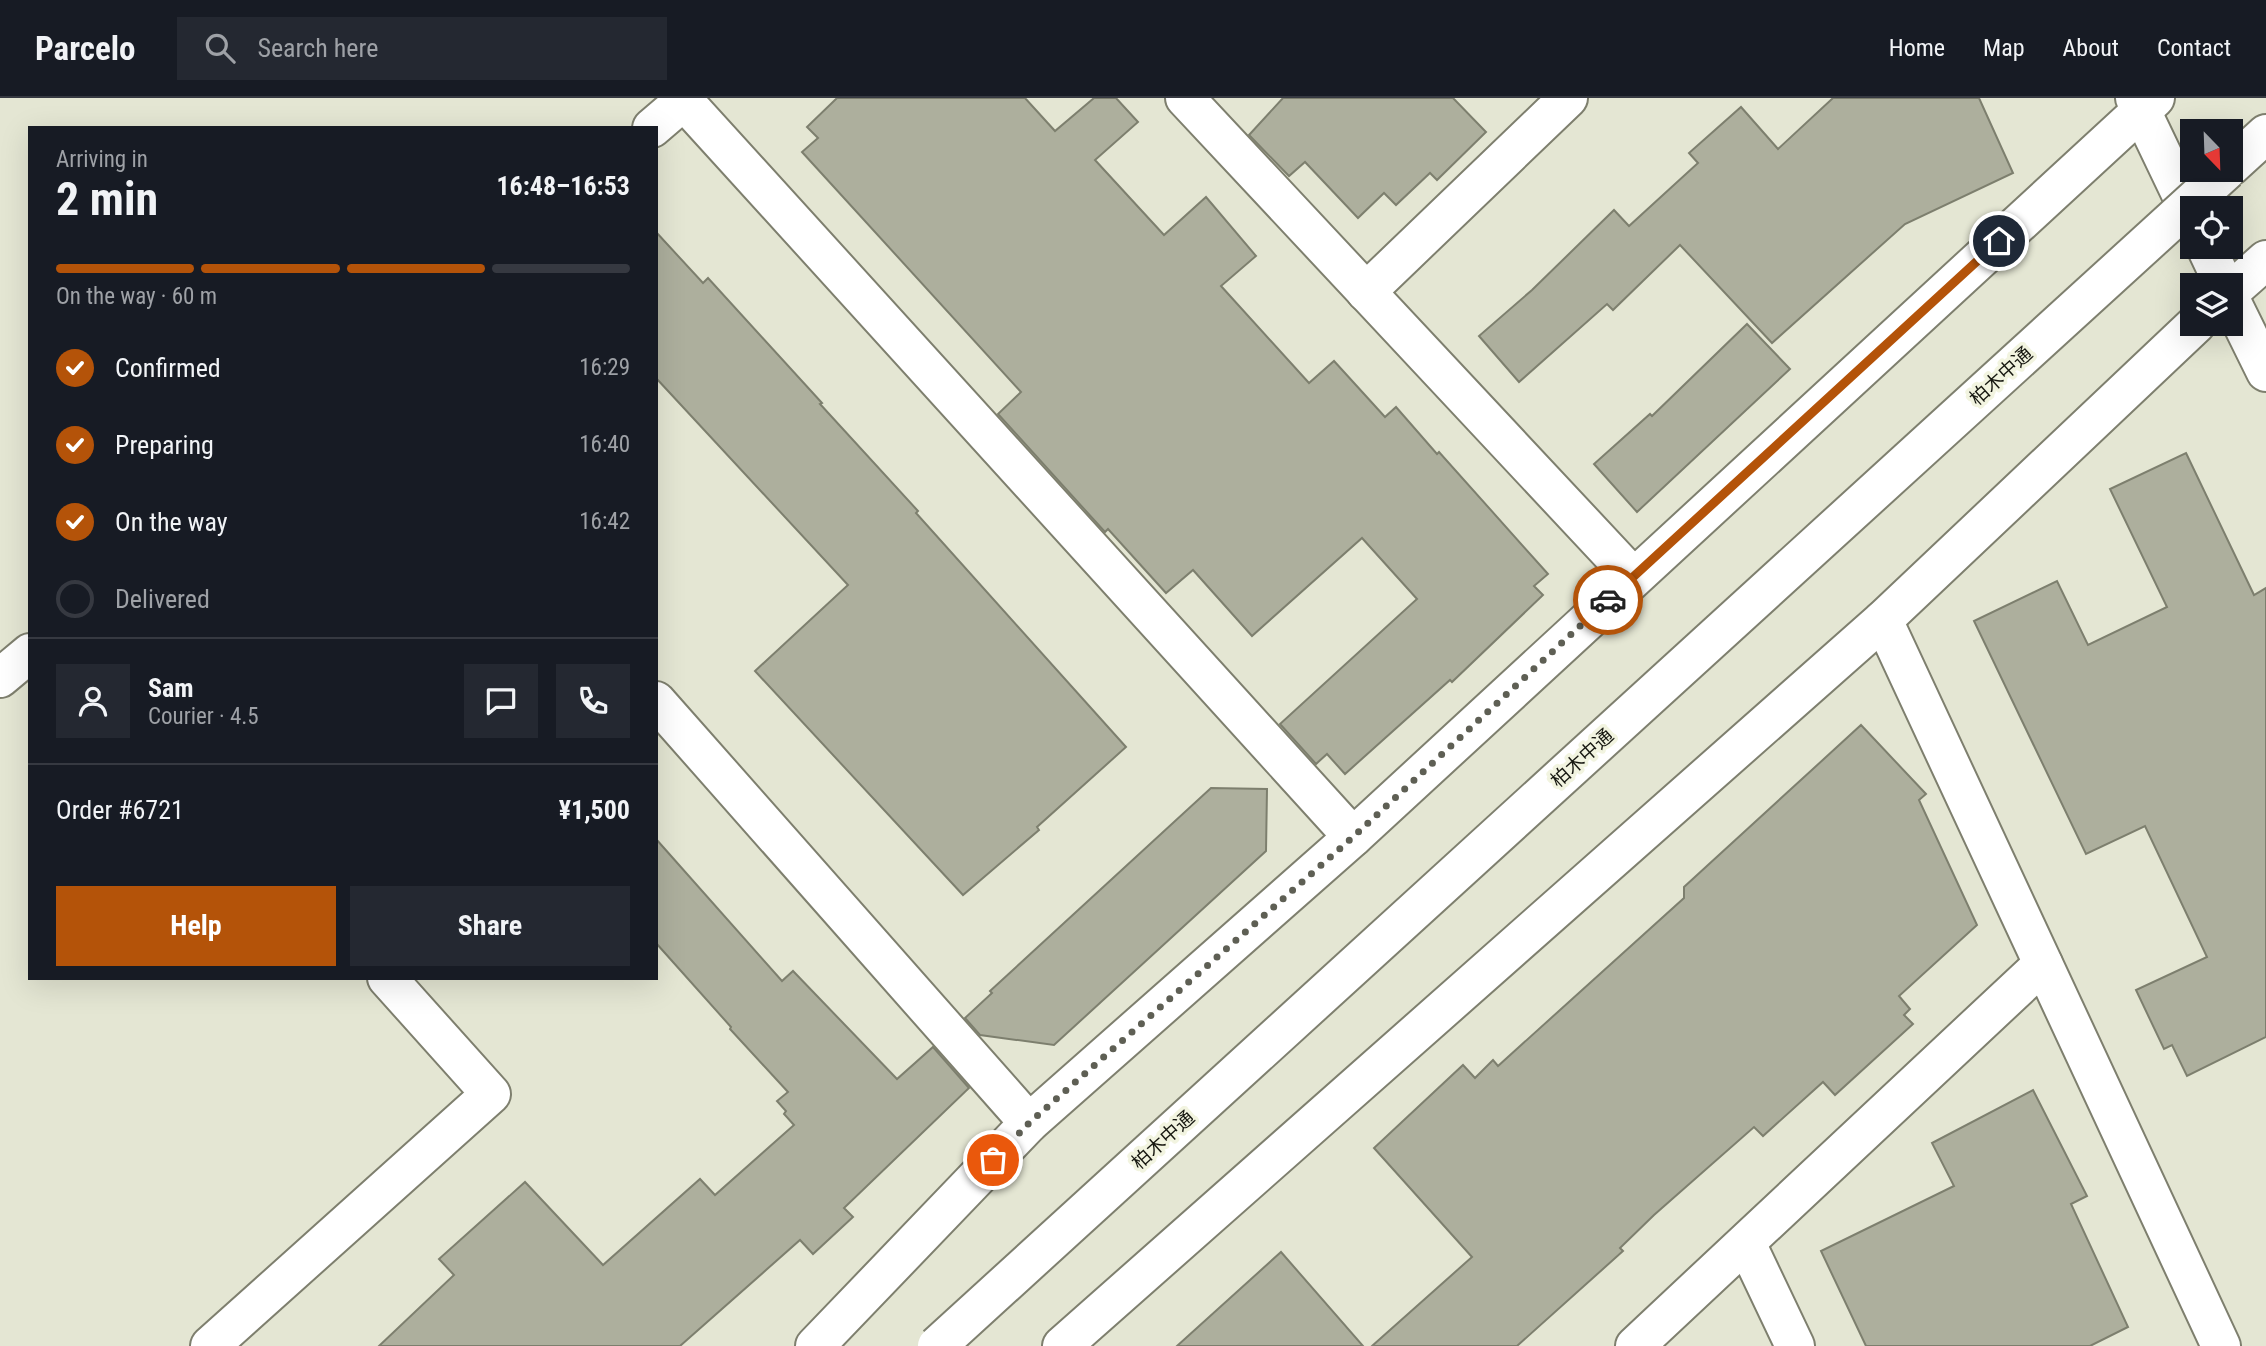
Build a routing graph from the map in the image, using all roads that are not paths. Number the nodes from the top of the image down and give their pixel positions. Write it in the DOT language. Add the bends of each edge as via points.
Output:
graph roads {
  1 [pos="1185,98"];
  2 [pos="1568,98"];
  3 [pos="685,100"];
  4 [pos="2144,102"];
  5 [pos="654,126"];
  6 [pos="2266,134"];
  7 [pos="2244,154"];
  8 [pos="2214,182"];
  9 [pos="2183,196"];
  10 [pos="2266,260"];
  11 [pos="2243,280"];
  12 [pos="1366,292"];
  13 [pos="2243,325"];
  14 [pos="2183,336"];
  15 [pos="2266,372"];
  16 [pos="1633,577"];
  17 [pos="1883,620"];
  18 [pos="28,655"];
  19 [pos="0,678"];
  20 [pos="658,703"];
  21 [pos="1353,837"];
  22 [pos="2043,964"];
  23 [pos="389,980"];
  24 [pos="1029,1123"];
  25 [pos="1746,1242"];
  26 [pos="210,1346"];
  27 [pos="816,1346"];
  28 [pos="937,1346"];
  29 [pos="1062,1346"];
  30 [pos="1636,1346"];
  31 [pos="1795,1346"];
  32 [pos="2221,1346"];
  1 -- 12 [label="street"];
  2 -- 12 [label="street"];
  3 -- 5 [label="street"];
  3 -- 21 [label="street"];
  4 -- 9 [label="street"];
  4 -- 16 [label="street"];
  6 -- 7 [label="street"];
  8 -- 28 [label="street, 柏木中通, bridge"];
  10 -- 11 [label="street"];
  12 -- 16 [label="street"];
  13 -- 15 [label="street"];
  14 -- 17 [label="street"];
  16 -- 21 [label="street"];
  17 -- 22 [label="street"];
  17 -- 29 [label="street"];
  18 -- 19 [label="street"];
  20 -- 24 [label="street"];
  21 -- 24 [label="street"];
  22 -- 25 [label="street"];
  22 -- 32 [label="street"];
  23 -- 26 [label="street" via="492,1094"];
  24 -- 27 [label="street"];
  25 -- 30 [label="street"];
  25 -- 31 [label="street"];
}
